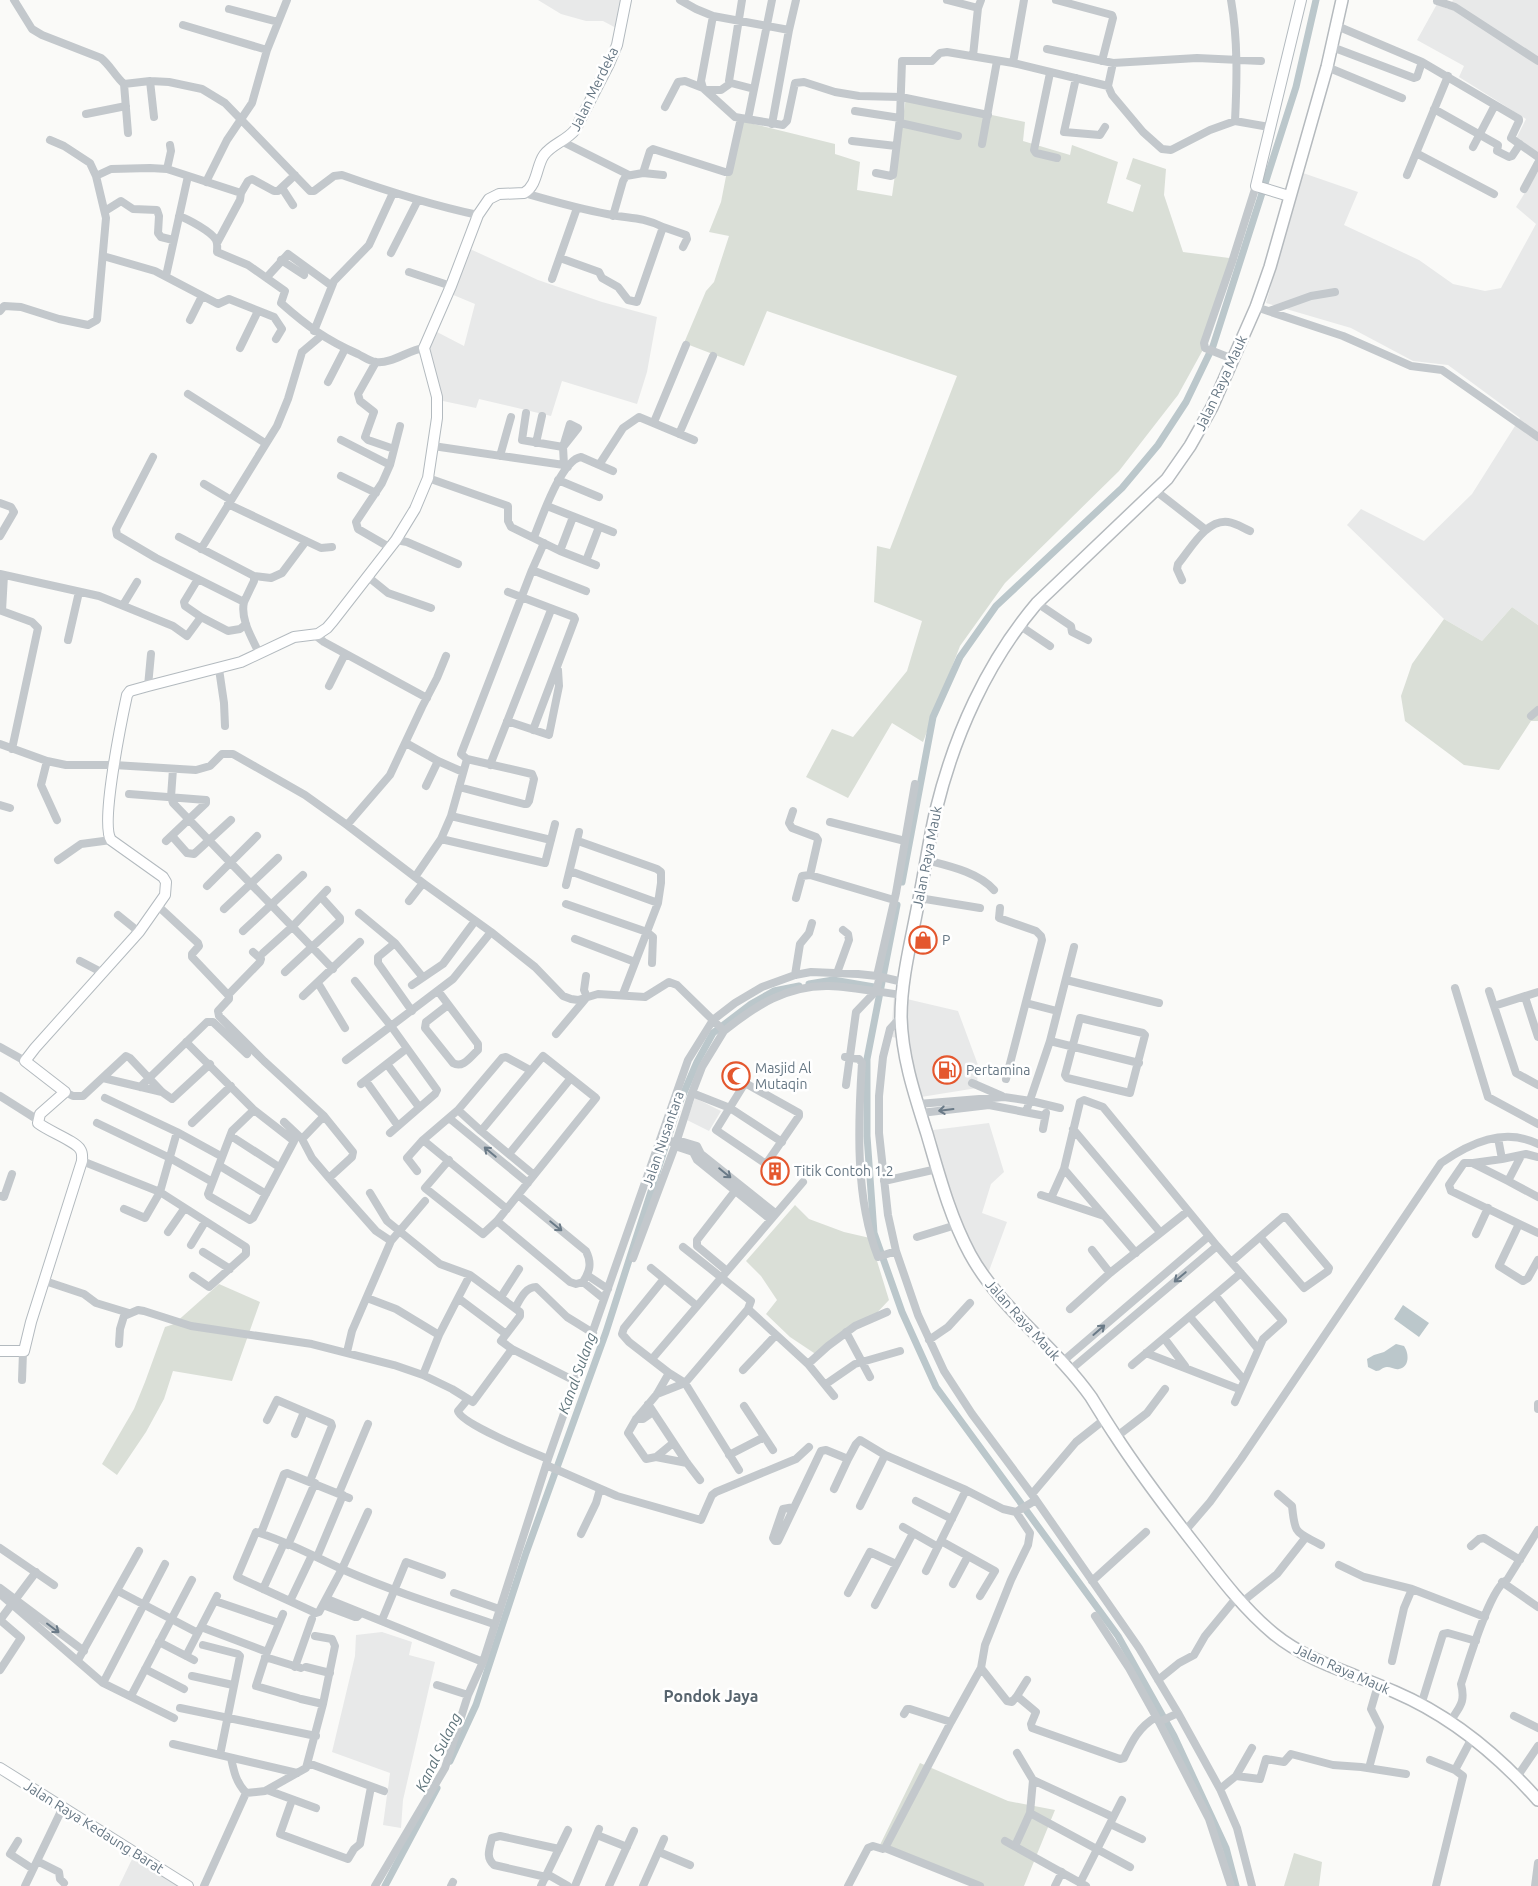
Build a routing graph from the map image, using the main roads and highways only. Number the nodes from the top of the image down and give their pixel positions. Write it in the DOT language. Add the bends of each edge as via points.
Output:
graph roads {
  1 [pos="1342,0"];
  2 [pos="1538,1800"];
  1 -- 2 [label="main road, Jalan Raya Mauk" via="1332,47 1286,195 1270,267 1212,407 1166,479 1037,603 1019,625 980,688 944,778 898,994 904,1049 919,1109 956,1225 971,1256 991,1286 1080,1382 1185,1531 1240,1600 1288,1644 1422,1705 1450,1722 1517,1776"];
}
